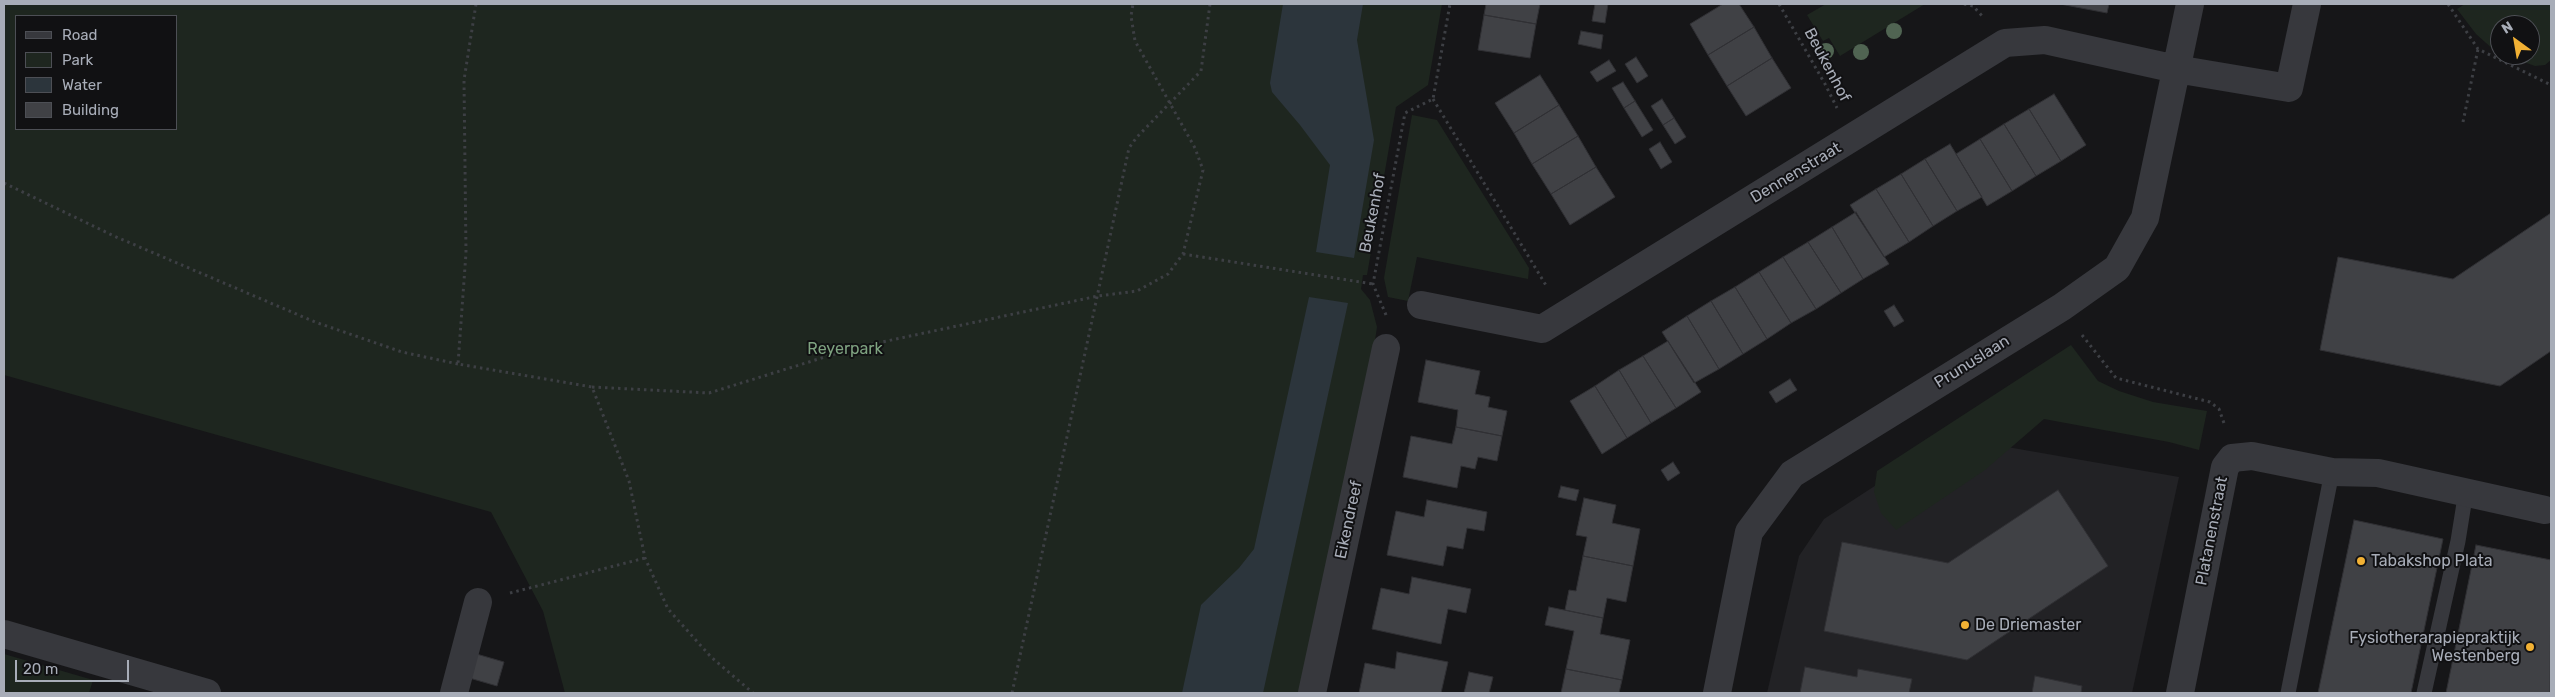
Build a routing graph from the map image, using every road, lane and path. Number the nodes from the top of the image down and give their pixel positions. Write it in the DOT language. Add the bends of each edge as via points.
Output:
graph roads {
  1 [pos="476,4"];
  2 [pos="1133,4"];
  3 [pos="1210,4"];
  4 [pos="1450,4"];
  5 [pos="1779,4"];
  6 [pos="2190,4"];
  7 [pos="2307,4"];
  8 [pos="2448,4"];
  9 [pos="2478,48"];
  10 [pos="2176,69"];
  11 [pos="2551,85"];
  12 [pos="1434,99"];
  13 [pos="1169,102"];
  14 [pos="2462,122"];
  15 [pos="1851,140"];
  16 [pos="4,183"];
  17 [pos="1183,254"];
  18 [pos="1373,284"];
  19 [pos="1098,296"];
  20 [pos="1421,305"];
  21 [pos="2062,307"];
  22 [pos="1564,314"];
  23 [pos="1386,348"];
  24 [pos="458,364"];
  25 [pos="592,387"];
  26 [pos="2232,458"];
  27 [pos="2332,472"];
  28 [pos="2466,491"];
  29 [pos="2544,510"];
  30 [pos="645,558"];
  31 [pos="478,602"];
  32 [pos="4,634"];
  33 [pos="2184,692"];
  34 [pos="208,693"];
  35 [pos="454,693"];
  36 [pos="754,693"];
  37 [pos="1012,693"];
  38 [pos="1312,693"];
  39 [pos="1716,693"];
  40 [pos="2288,693"];
  41 [pos="2424,693"];
  1 -- 24 [label="path" via="464,80 466,253"];
  2 -- 13 [label="path" via="1131,16 1135,41"];
  3 -- 13 [label="path" via="1200,71"];
  4 -- 12 [label="path"];
  5 -- 15 [label="path, Beukenhof" via="1825,84"];
  6 -- 10 [label="street, Prunuslaan"];
  7 -- 10 [label="street, Dennenstraat" via="2289,88"];
  8 -- 9 [label="path"];
  9 -- 11 [label="path"];
  9 -- 14 [label="path"];
  10 -- 15 [label="street, Dennenstraat" via="2045,40 2005,43"];
  10 -- 21 [label="street, Prunuslaan" via="2145,218 2117,268"];
  12 -- 18 [label="path, Beukenhof" via="1405,113"];
  12 -- 22 [label="path" via="1440,114"];
  13 -- 17 [label="path" via="1195,148 1203,170"];
  13 -- 19 [label="path" via="1130,148"];
  15 -- 22 [label="street, Dennenstraat"];
  16 -- 24 [label="path" via="114,236 315,322 402,352"];
  17 -- 18 [label="path"];
  17 -- 19 [label="path" via="1168,274 1137,290"];
  18 -- 23 [label="path" via="1388,319"];
  19 -- 25 [label="path" via="854,348 709,393"];
  19 -- 37 [label="path"];
  20 -- 22 [label="street, Dennenstraat" via="1542,328"];
  21 -- 26 [label="path" via="2116,378 2205,400 2216,406 2223,415"];
  21 -- 39 [label="street, Prunuslaan" via="1792,474 1750,532"];
  23 -- 38 [label="street, Eikendreef"];
  24 -- 25 [label="path"];
  25 -- 30 [label="path" via="629,481"];
  26 -- 27 [label="street, Platanenstraat" via="2252,456"];
  26 -- 33 [label="street, Platanenstraat" via="2225,467"];
  27 -- 28 [label="street, Platanenstraat" via="2378,473"];
  27 -- 40 [label="lane"];
  28 -- 29 [label="street, Platanenstraat"];
  28 -- 41 [label="lane"];
  30 -- 31 [label="path"];
  30 -- 36 [label="path" via="668,609 711,657"];
  31 -- 35 [label="street"];
  32 -- 34 [label="street"];
}
